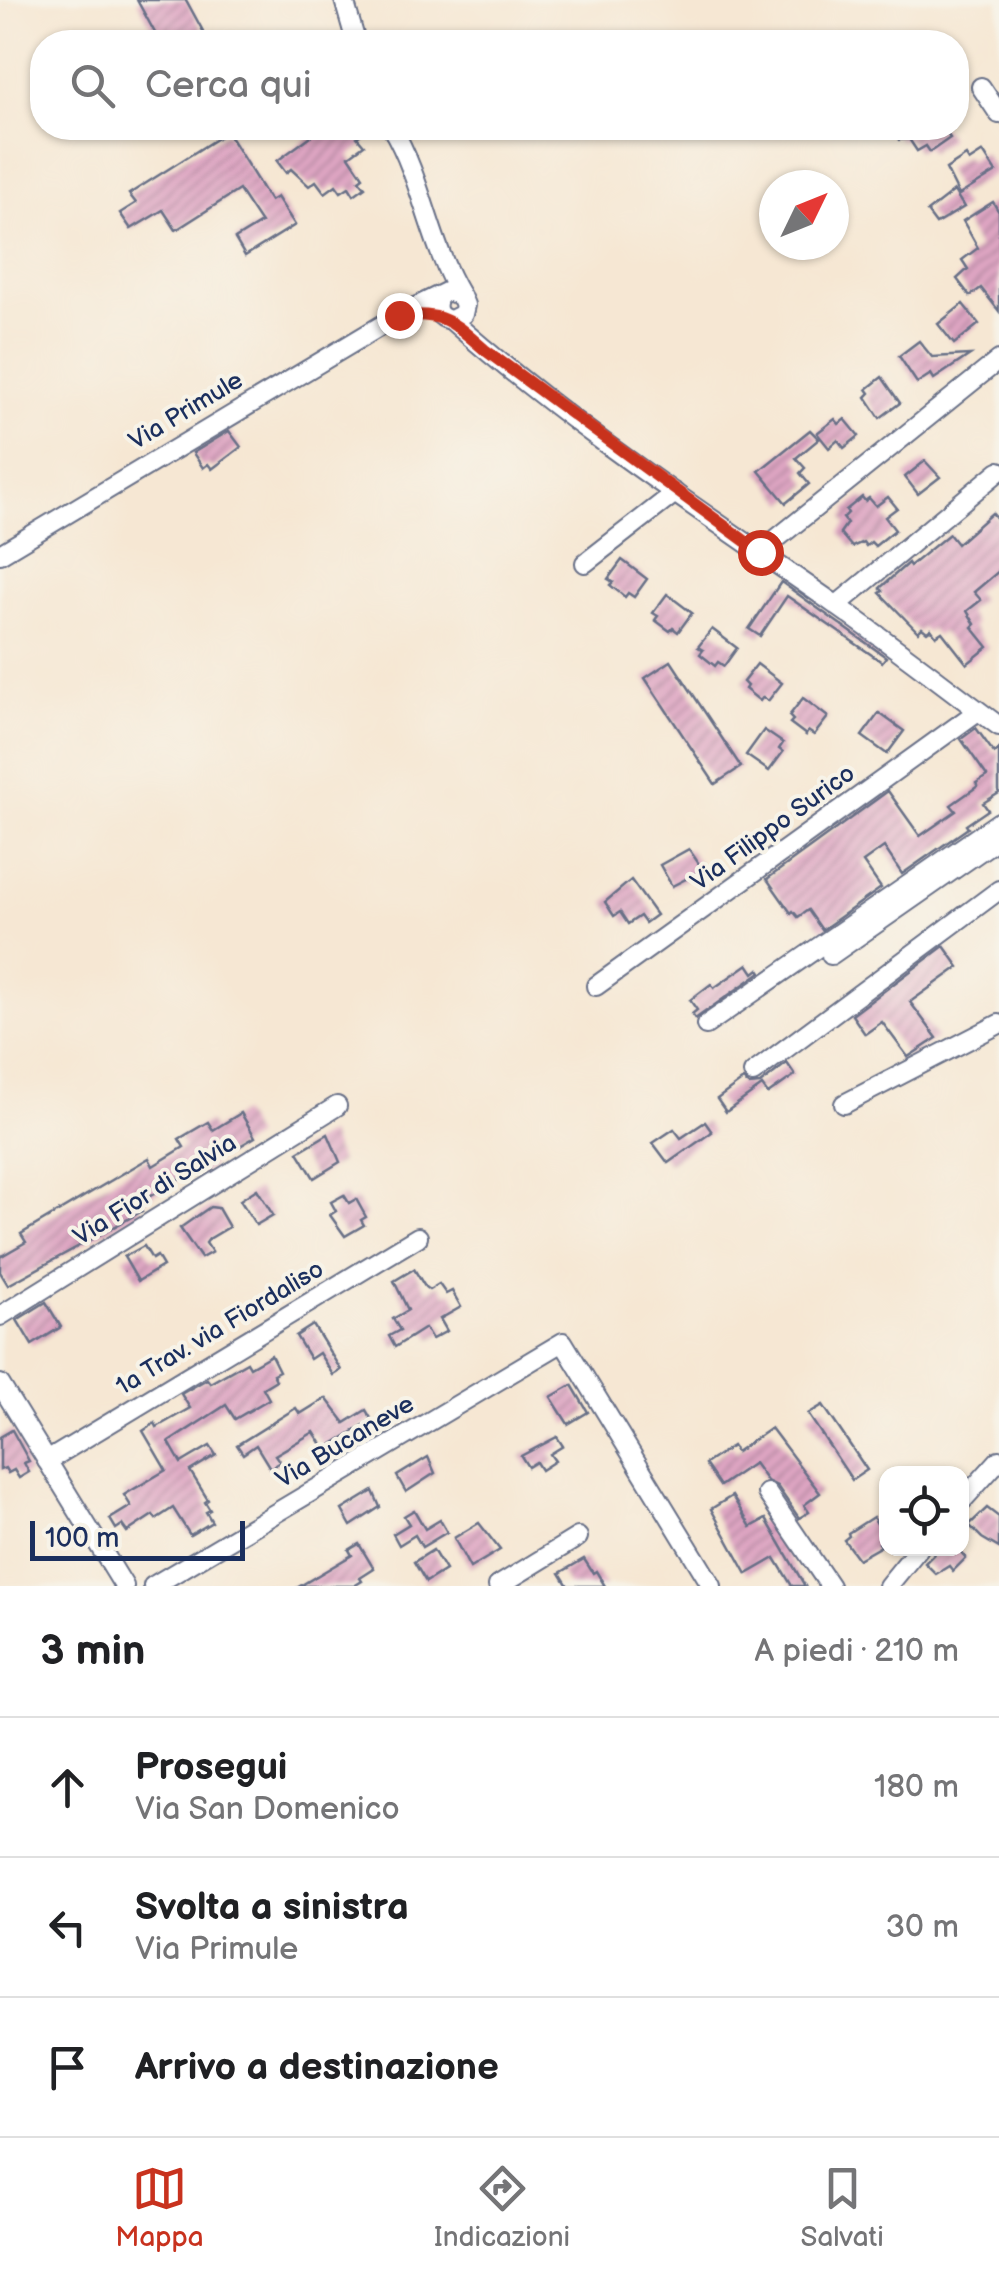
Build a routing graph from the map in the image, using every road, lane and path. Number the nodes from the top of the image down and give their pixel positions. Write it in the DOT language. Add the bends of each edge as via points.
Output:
graph roads {
  1 [pos="344,0"];
  2 [pos="353,30"];
  3 [pos="982,87"];
  4 [pos="999,114"];
  5 [pos="399,140"];
  6 [pos="445,269"];
  7 [pos="463,300"];
  8 [pos="442,307"];
  9 [pos="485,350"];
  10 [pos="999,360"];
  11 [pos="999,471"];
  12 [pos="676,493"];
  13 [pos="760,552"];
  14 [pos="0,554"];
  15 [pos="585,562"];
  16 [pos="837,605"];
  17 [pos="978,711"];
  18 [pos="999,726"];
  19 [pos="999,822"];
  20 [pos="999,838"];
  21 [pos="999,890"];
  22 [pos="831,955"];
  23 [pos="596,986"];
  24 [pos="706,1024"];
  25 [pos="999,1024"];
  26 [pos="753,1073"];
  27 [pos="844,1104"];
  28 [pos="337,1106"];
  29 [pos="418,1237"];
  30 [pos="0,1316"];
  31 [pos="0,1384"];
  32 [pos="999,1460"];
  33 [pos="47,1461"];
  34 [pos="767,1493"];
  35 [pos="969,1493"];
  36 [pos="578,1538"];
  37 [pos="912,1556"];
  38 [pos="124,1586"];
  39 [pos="153,1586"];
  40 [pos="498,1586"];
  41 [pos="712,1586"];
  42 [pos="830,1586"];
  43 [pos="888,1586"];
  1 -- 2 [label="street"];
  3 -- 4 [label="street"];
  5 -- 6 [label="street"];
  6 -- 7 [label="street"];
  6 -- 8 [label="street"];
  7 -- 8 [label="street, Via Primule" via="448,291"];
  7 -- 8 [label="street" via="463,314"];
  7 -- 9 [label="street"];
  8 -- 9 [label="street"];
  8 -- 14 [label="street, Via Primule" via="399,315"];
  9 -- 12 [label="street"];
  10 -- 13 [label="street"];
  11 -- 16 [label="street"];
  12 -- 13 [label="street"];
  12 -- 15 [label="street"];
  13 -- 16 [label="street"];
  16 -- 17 [label="street"];
  17 -- 18 [label="street"];
  17 -- 23 [label="street, Via Filippo Surico"];
  19 -- 24 [label="street"];
  20 -- 22 [label="street"];
  21 -- 26 [label="street"];
  25 -- 27 [label="street"];
  28 -- 30 [label="street, Via Fior di Salvia"];
  29 -- 33 [label="street, 1a Trav. via Fiordaliso"];
  31 -- 33 [label="street"];
  32 -- 35 [label="street"];
  33 -- 38 [label="street"];
  34 -- 42 [label="street"];
  36 -- 40 [label="street"];
  37 -- 43 [label="street"];
  39 -- 41 [label="street, Via Bucaneve" via="563,1342"];
}
